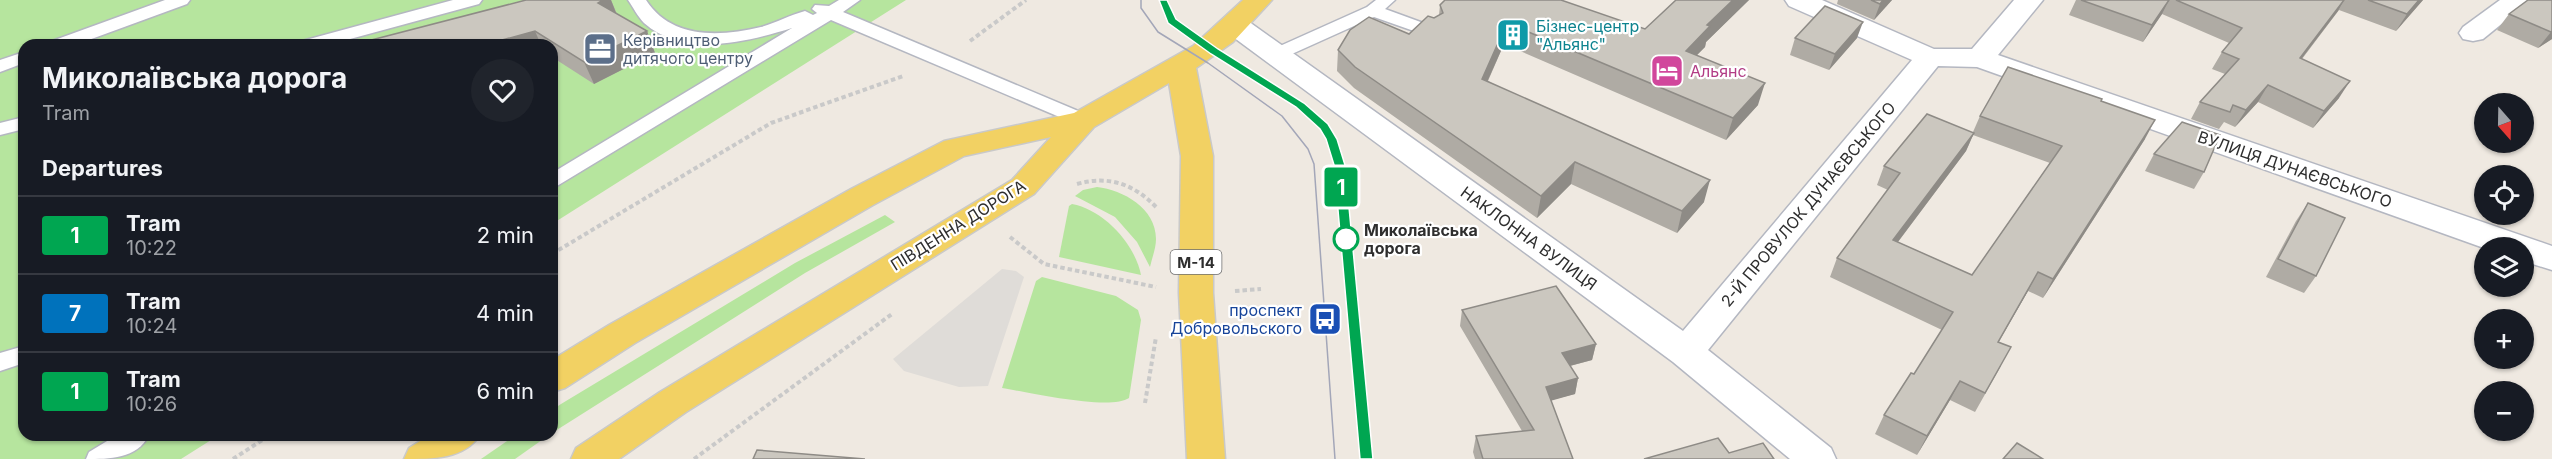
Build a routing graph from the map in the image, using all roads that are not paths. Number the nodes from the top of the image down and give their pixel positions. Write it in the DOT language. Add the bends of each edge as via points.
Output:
graph roads {
  1 [pos="181,0"];
  2 [pos="473,0"];
  3 [pos="637,0"];
  4 [pos="851,0"];
  5 [pos="1258,0"];
  6 [pos="1799,0"];
  7 [pos="2029,0"];
  8 [pos="2517,0"];
  9 [pos="1380,5"];
  10 [pos="826,7"];
  11 [pos="1235,25"];
  12 [pos="1431,32"];
  13 [pos="2473,33"];
  14 [pos="74,39"];
  15 [pos="330,39"];
  16 [pos="1277,54"];
  17 [pos="1930,57"];
  18 [pos="1980,57"];
  19 [pos="18,59"];
  20 [pos="0,66"];
  21 [pos="1180,66"];
  22 [pos="1083,120"];
  23 [pos="18,124"];
  24 [pos="0,129"];
  25 [pos="558,178"];
  26 [pos="2490,237"];
  27 [pos="2534,252"];
  28 [pos="2552,258"];
  29 [pos="1686,352"];
  30 [pos="18,356"];
  31 [pos="0,362"];
  32 [pos="558,374"];
  33 [pos="127,441"];
  34 [pos="452,441"];
  35 [pos="98,459"];
  36 [pos="423,459"];
  37 [pos="590,459"];
  38 [pos="1206,459"];
  39 [pos="1817,459"];
  1 -- 14 [label="lane"];
  2 -- 15 [label="lane"];
  3 -- 10 [label="lane" via="643,16 661,29 688,37 758,34"];
  4 -- 10 [label="lane"];
  5 -- 11 [label="main road"];
  6 -- 17 [label="street, ВУЛИЦЯ ДУНАЄВСЬКОГО"];
  7 -- 18 [label="street"];
  8 -- 13 [label="street"];
  9 -- 12 [label="lane"];
  9 -- 16 [label="lane"];
  10 -- 22 [label="lane" via="943,62"];
  10 -- 25 [label="lane"];
  11 -- 16 [label="street, НАКЛОННА ВУЛИЦЯ"];
  11 -- 21 [label="main road"];
  16 -- 29 [label="street, НАКЛОННА ВУЛИЦЯ"];
  17 -- 18 [label="street, ВУЛИЦЯ ДУНАЄВСЬКОГО"];
  17 -- 29 [label="street, 2-Й ПРОВУЛОК ДУНАЄВСЬКОГО"];
  18 -- 26 [label="street, ВУЛИЦЯ ДУНАЄВСЬКОГО"];
  19 -- 20 [label="lane"];
  21 -- 22 [label="main road"];
  21 -- 38 [label="main road, М-14" via="1197,156 1196,293"];
  22 -- 32 [label="main road" via="955,148 622,334"];
  22 -- 37 [label="main road, ПІВДЕННА ДОРОГА" via="1023,187 673,402"];
  23 -- 24 [label="lane"];
  27 -- 28 [label="street, ВУЛИЦЯ ДУНАЄВСЬКОГО"];
  29 -- 39 [label="street, НАКЛОННА ВУЛИЦЯ"];
  30 -- 31 [label="lane"];
  33 -- 35 [label="lane"];
  34 -- 36 [label="main road"];
}
